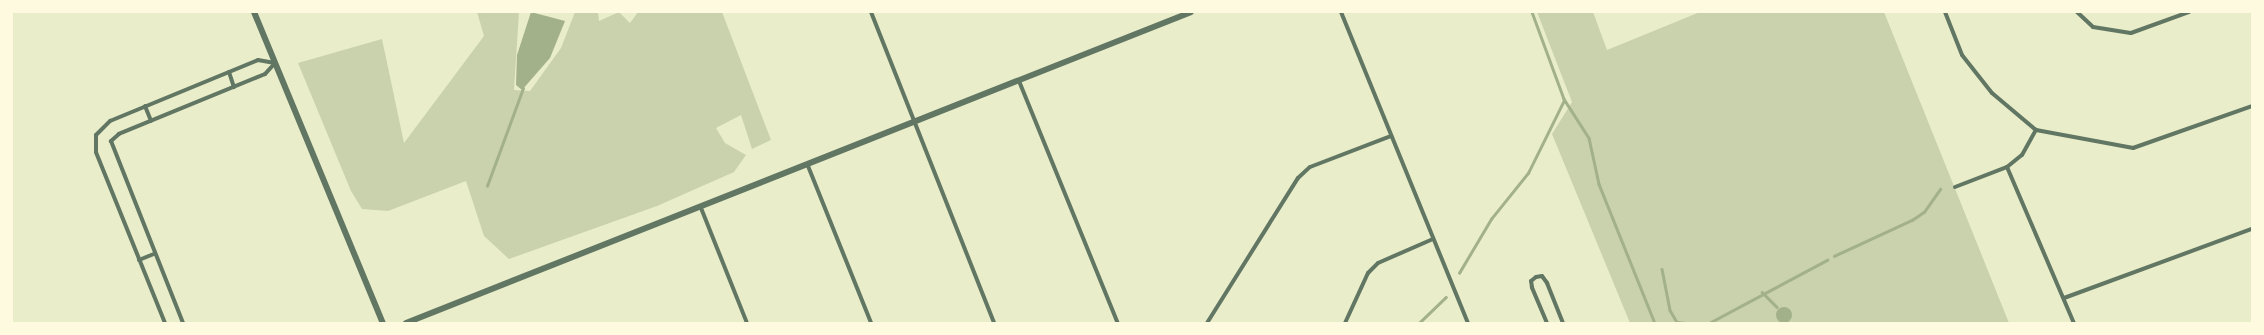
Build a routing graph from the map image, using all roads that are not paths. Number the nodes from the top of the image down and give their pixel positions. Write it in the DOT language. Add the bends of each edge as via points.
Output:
graph roads {
  1 [pos="254,12"];
  2 [pos="871,12"];
  3 [pos="1191,12"];
  4 [pos="1341,12"];
  5 [pos="1945,12"];
  6 [pos="2077,12"];
  7 [pos="2190,12"];
  8 [pos="275,63"];
  9 [pos="229,72"];
  10 [pos="1020,80"];
  11 [pos="234,87"];
  12 [pos="145,106"];
  13 [pos="2252,106"];
  14 [pos="151,121"];
  15 [pos="914,121"];
  16 [pos="2036,130"];
  17 [pos="1391,136"];
  18 [pos="808,166"];
  19 [pos="2007,167"];
  20 [pos="1955,187"];
  21 [pos="701,208"];
  22 [pos="2252,229"];
  23 [pos="1433,239"];
  24 [pos="154,254"];
  25 [pos="139,260"];
  26 [pos="2064,298"];
  27 [pos="165,323"];
  28 [pos="182,323"];
  29 [pos="383,323"];
  30 [pos="406,323"];
  31 [pos="747,323"];
  32 [pos="871,323"];
  33 [pos="994,323"];
  34 [pos="1118,323"];
  35 [pos="1207,323"];
  36 [pos="1345,323"];
  37 [pos="1468,323"];
  38 [pos="1547,323"];
  39 [pos="1563,323"];
  40 [pos="2074,323"];
  1 -- 8 [label="street"];
  2 -- 15 [label="street"];
  3 -- 10 [label="street"];
  4 -- 17 [label="street"];
  5 -- 16 [label="street" via="1966,60 1992,93"];
  6 -- 7 [label="street" via="2093,27 2131,33"];
  8 -- 9 [label="street" via="258,60"];
  8 -- 11 [label="street" via="265,74"];
  8 -- 29 [label="street"];
  9 -- 11 [label="street"];
  9 -- 12 [label="street"];
  10 -- 15 [label="street"];
  10 -- 34 [label="street"];
  11 -- 14 [label="street"];
  12 -- 14 [label="street"];
  12 -- 25 [label="street" via="110,121 96,135 96,152"];
  13 -- 16 [label="street" via="2133,148"];
  14 -- 24 [label="street" via="119,134 111,141 111,149"];
  15 -- 18 [label="street"];
  15 -- 33 [label="street"];
  16 -- 19 [label="street" via="2022,155"];
  17 -- 23 [label="street"];
  17 -- 35 [label="street" via="1310,167 1298,178"];
  18 -- 21 [label="street"];
  18 -- 32 [label="street"];
  19 -- 20 [label="street"];
  19 -- 26 [label="street"];
  21 -- 30 [label="street"];
  21 -- 31 [label="street"];
  22 -- 26 [label="street"];
  23 -- 36 [label="street" via="1378,263 1368,273"];
  23 -- 37 [label="street"];
  24 -- 25 [label="street"];
  24 -- 28 [label="street"];
  25 -- 27 [label="street"];
  26 -- 40 [label="street"];
  38 -- 39 [label="street" via="1531,281 1542,276"];
}
